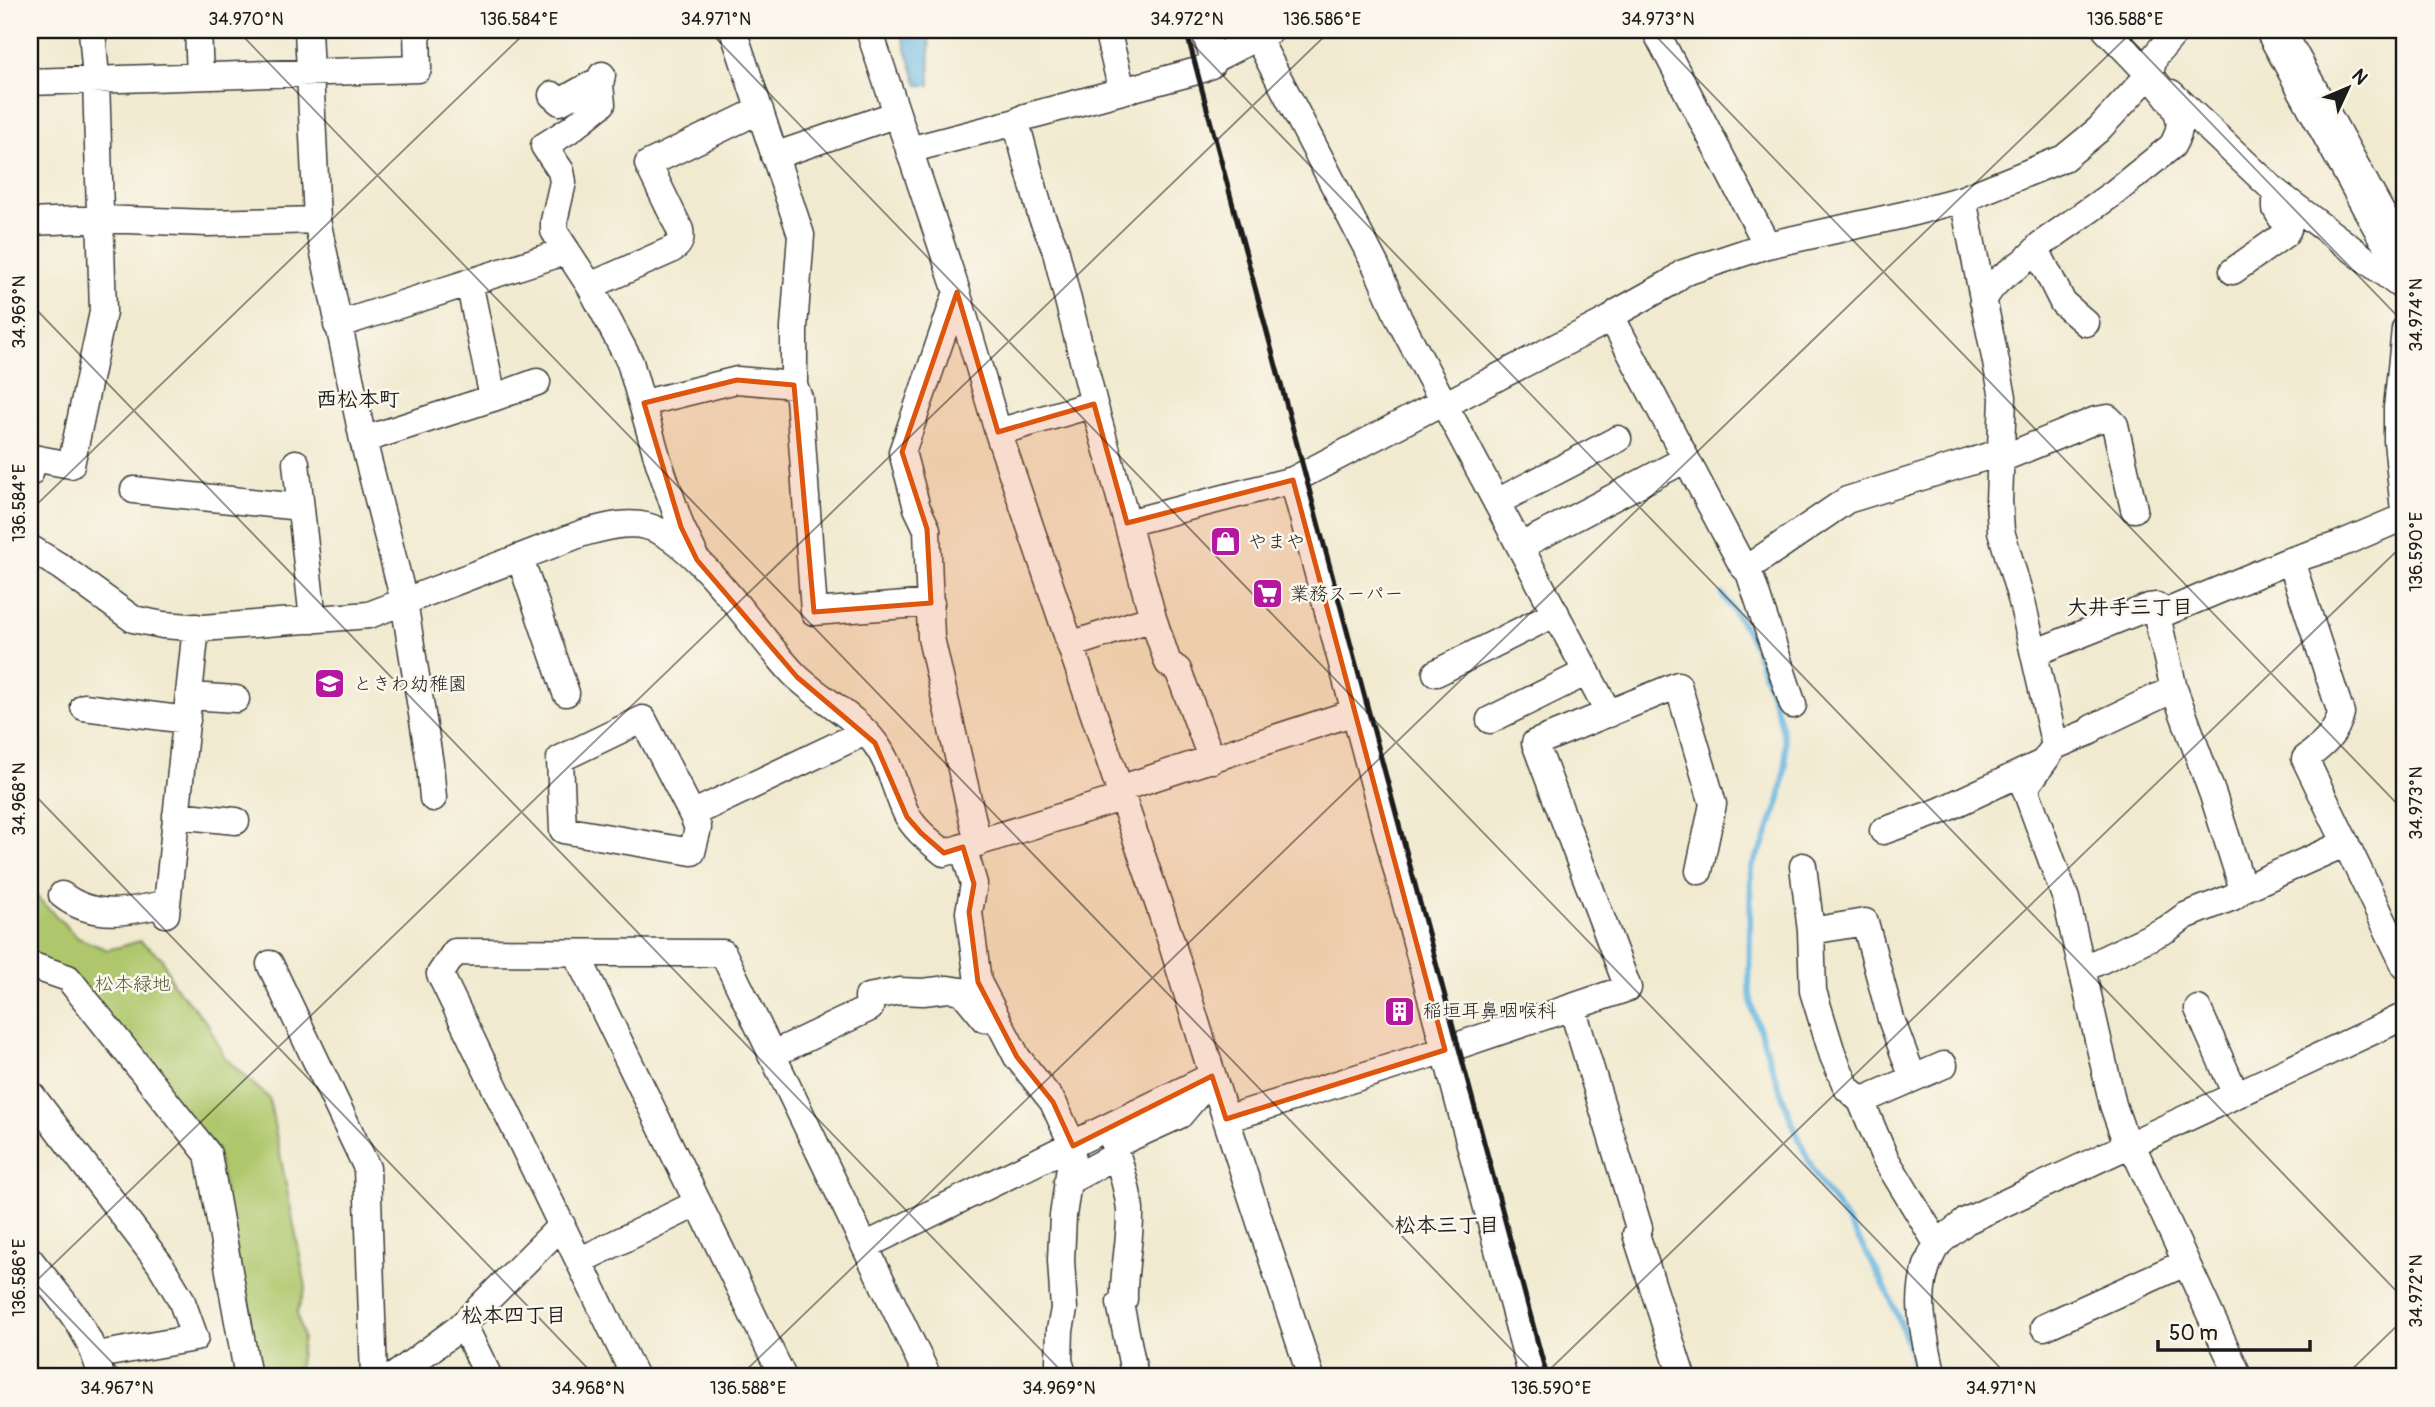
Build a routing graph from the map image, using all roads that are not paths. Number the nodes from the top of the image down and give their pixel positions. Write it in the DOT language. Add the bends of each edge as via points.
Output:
graph roads {
  1 [pos="92,30"];
  2 [pos="198,30"];
  3 [pos="308,30"];
  4 [pos="417,30"];
  5 [pos="733,30"];
  6 [pos="869,30"];
  7 [pos="1107,30"];
  8 [pos="1204,30"];
  9 [pos="1655,30"];
  10 [pos="2106,30"];
  11 [pos="2177,30"];
  12 [pos="2275,30"];
  13 [pos="1264,33"];
  14 [pos="1214,59"];
  15 [pos="310,73"];
  16 [pos="2149,75"];
  17 [pos="200,76"];
  18 [pos="96,79"];
  19 [pos="30,82"];
  20 [pos="1122,90"];
  21 [pos="552,95"];
  22 [pos="760,110"];
  23 [pos="897,114"];
  24 [pos="1016,122"];
  25 [pos="909,150"];
  26 [pos="774,156"];
  27 [pos="2276,192"];
  28 [pos="1963,199"];
  29 [pos="100,219"];
  30 [pos="317,220"];
  31 [pos="30,222"];
  32 [pos="1766,245"];
  33 [pos="567,251"];
  34 [pos="2035,252"];
  35 [pos="2405,262"];
  36 [pos="2233,271"];
  37 [pos="469,282"];
  38 [pos="590,286"];
  39 [pos="2405,289"];
  40 [pos="957,292"];
  41 [pos="1983,301"];
  42 [pos="1612,318"];
  43 [pos="2086,323"];
  44 [pos="337,325"];
  45 [pos="2405,329"];
  46 [pos="537,382"];
  47 [pos="794,385"];
  48 [pos="492,398"];
  49 [pos="1445,402"];
  50 [pos="644,403"];
  51 [pos="1094,404"];
  52 [pos="998,432"];
  53 [pos="1618,439"];
  54 [pos="363,440"];
  55 [pos="2001,455"];
  56 [pos="1686,459"];
  57 [pos="296,463"];
  58 [pos="30,473"];
  59 [pos="1293,480"];
  60 [pos="134,490"];
  61 [pos="1497,502"];
  62 [pos="300,507"];
  63 [pos="2134,509"];
  64 [pos="2405,519"];
  65 [pos="1127,523"];
  66 [pos="1521,546"];
  67 [pos="30,548"];
  68 [pos="520,558"];
  69 [pos="697,560"];
  70 [pos="2291,561"];
  71 [pos="1746,569"];
  72 [pos="404,601"];
  73 [pos="931,603"];
  74 [pos="1556,613"];
  75 [pos="2157,616"];
  76 [pos="1153,618"];
  77 [pos="313,620"];
  78 [pos="197,627"];
  79 [pos="1070,645"];
  80 [pos="2034,653"];
  81 [pos="1587,672"];
  82 [pos="1436,673"];
  83 [pos="2174,689"];
  84 [pos="566,693"];
  85 [pos="236,699"];
  86 [pos="1793,705"];
  87 [pos="83,707"];
  88 [pos="188,708"];
  89 [pos="1355,712"];
  90 [pos="1609,713"];
  91 [pos="1490,720"];
  92 [pos="865,732"];
  93 [pos="2049,754"];
  94 [pos="1212,760"];
  95 [pos="1120,794"];
  96 [pos="433,798"];
  97 [pos="177,808"];
  98 [pos="230,814"];
  99 [pos="692,814"];
  100 [pos="1883,831"];
  101 [pos="2346,843"];
  102 [pos="971,845"];
  103 [pos="1803,866"];
  104 [pos="1699,871"];
  105 [pos="2243,889"];
  106 [pos="62,895"];
  107 [pos="1811,931"];
  108 [pos="576,953"];
  109 [pos="270,964"];
  110 [pos="30,965"];
  111 [pos="2405,966"];
  112 [pos="2083,969"];
  113 [pos="1572,1007"];
  114 [pos="2198,1009"];
  115 [pos="2405,1016"];
  116 [pos="1445,1050"];
  117 [pos="771,1055"];
  118 [pos="1944,1065"];
  119 [pos="1212,1076"];
  120 [pos="1913,1078"];
  121 [pos="30,1093"];
  122 [pos="2235,1095"];
  123 [pos="1861,1101"];
  124 [pos="1226,1119"];
  125 [pos="2129,1144"];
  126 [pos="1069,1148"];
  127 [pos="1117,1154"];
  128 [pos="1067,1182"];
  129 [pos="698,1203"];
  130 [pos="562,1225"];
  131 [pos="1938,1245"];
  132 [pos="865,1246"];
  133 [pos="30,1260"];
  134 [pos="579,1261"];
  135 [pos="2185,1263"];
  136 [pos="463,1324"];
  137 [pos="2043,1327"];
  138 [pos="240,1331"];
  139 [pos="195,1338"];
  140 [pos="99,1366"];
  141 [pos="248,1377"];
  142 [pos="374,1377"];
  143 [pos="393,1377"];
  144 [pos="489,1377"];
  145 [pos="635,1377"];
  146 [pos="783,1377"];
  147 [pos="928,1377"];
  148 [pos="1064,1377"];
  149 [pos="1135,1377"];
  150 [pos="1311,1377"];
  151 [pos="1532,1377"];
  152 [pos="1682,1377"];
  153 [pos="1933,1377"];
  154 [pos="2239,1377"];
  1 -- 18 [label="street"];
  2 -- 17 [label="street"];
  3 -- 15 [label="street"];
  4 -- 15 [label="street" via="418,69"];
  5 -- 22 [label="street"];
  6 -- 23 [label="street"];
  7 -- 20 [label="street"];
  8 -- 14 [label="street"];
  9 -- 32 [label="street"];
  10 -- 16 [label="street"];
  11 -- 16 [label="street" via="2155,56"];
  12 -- 35 [label="highway"];
  13 -- 14 [label="street"];
  13 -- 49 [label="street" via="1399,318"];
  14 -- 20 [label="street" via="1197,71"];
  15 -- 17 [label="street"];
  15 -- 30 [label="street"];
  16 -- 27 [label="street"];
  16 -- 28 [label="street" via="2098,130 2064,158"];
  16 -- 34 [label="street" via="2178,112 2180,129 2172,146"];
  17 -- 18 [label="street"];
  18 -- 19 [label="street"];
  18 -- 29 [label="street"];
  20 -- 24 [label="street"];
  21 -- 33 [label="street" via="560,102 601,80 602,104 544,146 561,171 554,231"];
  22 -- 26 [label="street"];
  22 -- 38 [label="street" via="648,164 680,230 679,244"];
  23 -- 25 [label="street"];
  23 -- 26 [label="street"];
  24 -- 25 [label="street"];
  24 -- 51 [label="street" via="1041,215 1055,248"];
  25 -- 40 [label="street"];
  26 -- 47 [label="street" via="800,235"];
  27 -- 36 [label="street" via="2276,209 2288,229"];
  27 -- 39 [label="street"];
  28 -- 32 [label="street"];
  28 -- 41 [label="street"];
  29 -- 30 [label="street" via="208,223"];
  29 -- 31 [label="street"];
  29 -- 58 [label="street" via="103,312 71,465 33,458"];
  30 -- 44 [label="street"];
  32 -- 42 [label="street" via="1683,273"];
  33 -- 37 [label="street"];
  33 -- 38 [label="street"];
  34 -- 41 [label="street" via="1995,282"];
  34 -- 43 [label="street" via="2063,303"];
  37 -- 44 [label="street"];
  37 -- 48 [label="street"];
  38 -- 50 [label="street" via="630,362"];
  40 -- 52 [label="street"];
  40 -- 73 [label="street" via="902,452 927,529"];
  41 -- 55 [label="street" via="2003,397"];
  42 -- 49 [label="street"];
  42 -- 56 [label="street"];
  44 -- 54 [label="street"];
  45 -- 64 [label="street" via="2397,408"];
  46 -- 48 [label="street"];
  47 -- 50 [label="street" via="737,380"];
  47 -- 73 [label="street" via="799,398 814,612"];
  48 -- 54 [label="street"];
  49 -- 59 [label="street"];
  49 -- 61 [label="street"];
  50 -- 69 [label="street" via="681,527"];
  51 -- 52 [label="street"];
  51 -- 65 [label="street"];
  52 -- 79 [label="street"];
  53 -- 61 [label="street"];
  54 -- 72 [label="street"];
  55 -- 63 [label="street" via="2108,418 2115,425"];
  55 -- 71 [label="street" via="1847,500"];
  55 -- 80 [label="street" via="2001,531"];
  56 -- 66 [label="street"];
  56 -- 71 [label="street"];
  57 -- 62 [label="street"];
  59 -- 65 [label="street"];
  59 -- 89 [label="street"];
  60 -- 62 [label="street"];
  61 -- 66 [label="street"];
  62 -- 77 [label="street"];
  64 -- 70 [label="street"];
  65 -- 76 [label="street"];
  66 -- 74 [label="street"];
  67 -- 78 [label="street" via="133,619"];
  68 -- 69 [label="street" via="583,533 632,524 676,540"];
  68 -- 72 [label="street"];
  68 -- 84 [label="street"];
  69 -- 92 [label="street" via="797,677"];
  70 -- 75 [label="street"];
  70 -- 101 [label="street" via="2341,713 2332,735 2305,759"];
  71 -- 86 [label="street"];
  72 -- 77 [label="street" via="369,615"];
  72 -- 96 [label="street"];
  73 -- 102 [label="street" via="931,638"];
  74 -- 81 [label="street"];
  74 -- 82 [label="street"];
  75 -- 80 [label="street" via="2157,606 2149,607"];
  75 -- 83 [label="street"];
  76 -- 79 [label="street"];
  76 -- 94 [label="street" via="1167,663 1178,670"];
  77 -- 78 [label="street"];
  78 -- 88 [label="street"];
  79 -- 95 [label="street"];
  80 -- 93 [label="street"];
  81 -- 90 [label="street"];
  81 -- 91 [label="street"];
  83 -- 93 [label="street"];
  83 -- 105 [label="street"];
  85 -- 88 [label="street"];
  87 -- 88 [label="street"];
  88 -- 97 [label="street"];
  89 -- 94 [label="street"];
  89 -- 116 [label="street"];
  90 -- 104 [label="street" via="1678,685 1713,804"];
  90 -- 113 [label="street" via="1535,743 1628,988"];
  92 -- 99 [label="street"];
  92 -- 102 [label="street" via="887,762 907,817 921,833 944,853"];
  93 -- 100 [label="street" via="1931,815"];
  93 -- 112 [label="street" via="2025,788 2066,899"];
  94 -- 95 [label="street"];
  95 -- 102 [label="street"];
  95 -- 119 [label="street"];
  97 -- 98 [label="street"];
  97 -- 106 [label="street" via="166,908 107,913 86,909"];
  99 -- 99 [label="street" via="643,719 560,759 563,830 692,852 698,828"];
  101 -- 105 [label="street"];
  101 -- 111 [label="street"];
  102 -- 126 [label="street" via="974,884 969,912 978,982 1017,1057 1053,1102"];
  103 -- 107 [label="street"];
  105 -- 112 [label="street" via="2233,898 2185,916"];
  107 -- 120 [label="street" via="1865,922 1891,1019"];
  107 -- 123 [label="street" via="1818,1011 1847,1088"];
  108 -- 117 [label="street" via="723,953"];
  108 -- 129 [label="street"];
  108 -- 130 [label="street" via="455,952 440,974"];
  109 -- 142 [label="street" via="367,1168"];
  110 -- 138 [label="street" via="68,978 208,1154"];
  112 -- 125 [label="street" via="2113,1105"];
  113 -- 116 [label="street"];
  113 -- 152 [label="street"];
  114 -- 122 [label="street"];
  115 -- 122 [label="street"];
  116 -- 124 [label="street"];
  116 -- 151 [label="street"];
  117 -- 126 [label="street" via="900,991 962,991"];
  117 -- 132 [label="street"];
  118 -- 120 [label="street"];
  119 -- 124 [label="street"];
  119 -- 126 [label="street"];
  119 -- 127 [label="street" via="1180,1115 1114,1145"];
  120 -- 123 [label="street"];
  121 -- 139 [label="street" via="160,1264 181,1299"];
  122 -- 125 [label="street"];
  123 -- 131 [label="street" via="1885,1158"];
  124 -- 150 [label="street"];
  125 -- 131 [label="street" via="1966,1221"];
  125 -- 135 [label="street"];
  126 -- 128 [label="street"];
  126 -- 132 [label="street"];
  127 -- 128 [label="street"];
  127 -- 149 [label="street" via="1130,1208 1124,1299 1120,1303"];
  128 -- 148 [label="street" via="1059,1353"];
  129 -- 134 [label="street"];
  129 -- 146 [label="street"];
  130 -- 134 [label="street"];
  130 -- 136 [label="street"];
  131 -- 153 [label="street" via="1922,1283 1920,1316"];
  132 -- 147 [label="street"];
  133 -- 140 [label="street" via="81,1326"];
  134 -- 145 [label="street"];
  135 -- 137 [label="street"];
  135 -- 154 [label="street"];
  136 -- 143 [label="street"];
  136 -- 144 [label="street"];
  138 -- 139 [label="street"];
  138 -- 141 [label="street"];
  139 -- 140 [label="street"];
}
